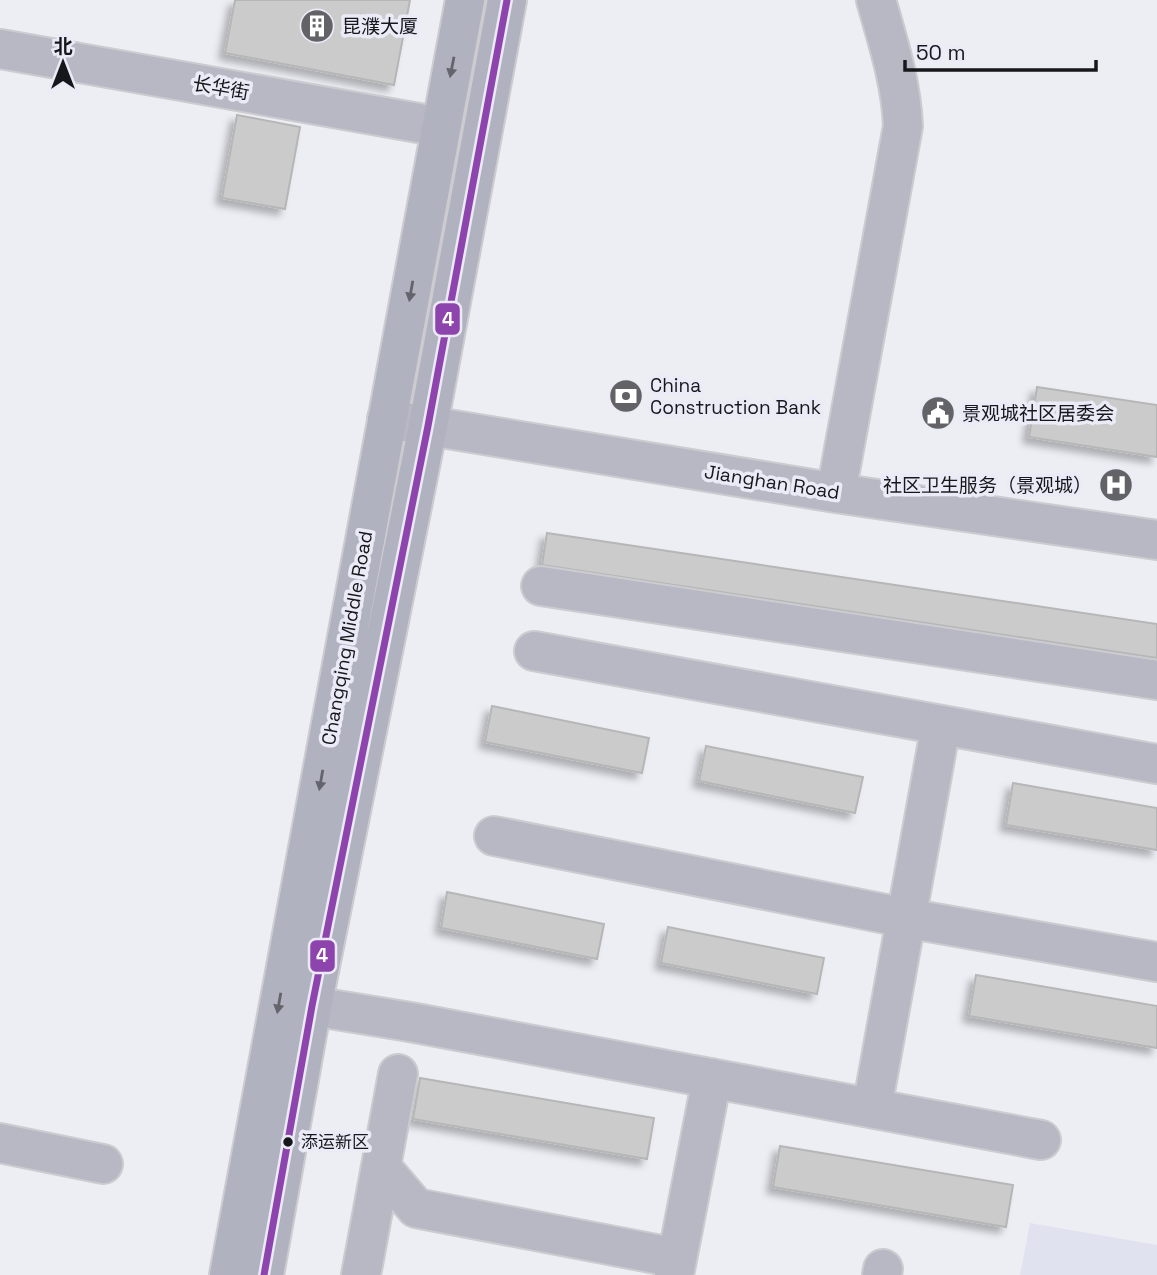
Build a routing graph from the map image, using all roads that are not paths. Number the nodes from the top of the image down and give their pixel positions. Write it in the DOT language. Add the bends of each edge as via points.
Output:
graph roads {
  1 [pos="465,0"];
  2 [pos="508,0"];
  3 [pos="876,0"];
  4 [pos="0,49"];
  5 [pos="441,127"];
  6 [pos="387,419"];
  7 [pos="428,426"];
  8 [pos="836,493"];
  9 [pos="1157,541"];
  10 [pos="541,586"];
  11 [pos="534,651"];
  12 [pos="1157,680"];
  13 [pos="941,725"];
  14 [pos="1157,764"];
  15 [pos="494,836"];
  16 [pos="906,918"];
  17 [pos="1157,962"];
  18 [pos="312,1006"];
  19 [pos="398,1074"];
  20 [pos="712,1077"];
  21 [pos="872,1108"];
  22 [pos="1041,1140"];
  23 [pos="0,1143"];
  24 [pos="103,1164"];
  25 [pos="382,1168"];
  26 [pos="676,1267"];
  27 [pos="229,1275"];
  28 [pos="264,1275"];
  29 [pos="361,1275"];
  1 -- 5 [label="main road, Changqing Middle Road, one-way"];
  2 -- 7 [label="main road, Changqing Middle Road"];
  3 -- 8 [label="street" via="896,70 903,126"];
  4 -- 5 [label="street, 长华街"];
  5 -- 6 [label="main road, Changqing Middle Road, one-way"];
  6 -- 7 [label="street, Jianghan Road"];
  6 -- 27 [label="main road, Changqing Middle Road, one-way"];
  7 -- 8 [label="street, Jianghan Road"];
  7 -- 18 [label="main road, Changqing Middle Road"];
  8 -- 9 [label="street, Jianghan Road"];
  10 -- 12 [label="street"];
  11 -- 13 [label="street"];
  13 -- 14 [label="street"];
  13 -- 16 [label="street"];
  15 -- 16 [label="street"];
  16 -- 17 [label="street"];
  16 -- 21 [label="street"];
  18 -- 20 [label="street"];
  18 -- 28 [label="main road, Changqing Middle Road"];
  19 -- 25 [label="street"];
  20 -- 21 [label="street"];
  20 -- 26 [label="street"];
  21 -- 22 [label="street"];
  23 -- 24 [label="street"];
  25 -- 26 [label="street" via="416,1209"];
  25 -- 29 [label="street"];
}
